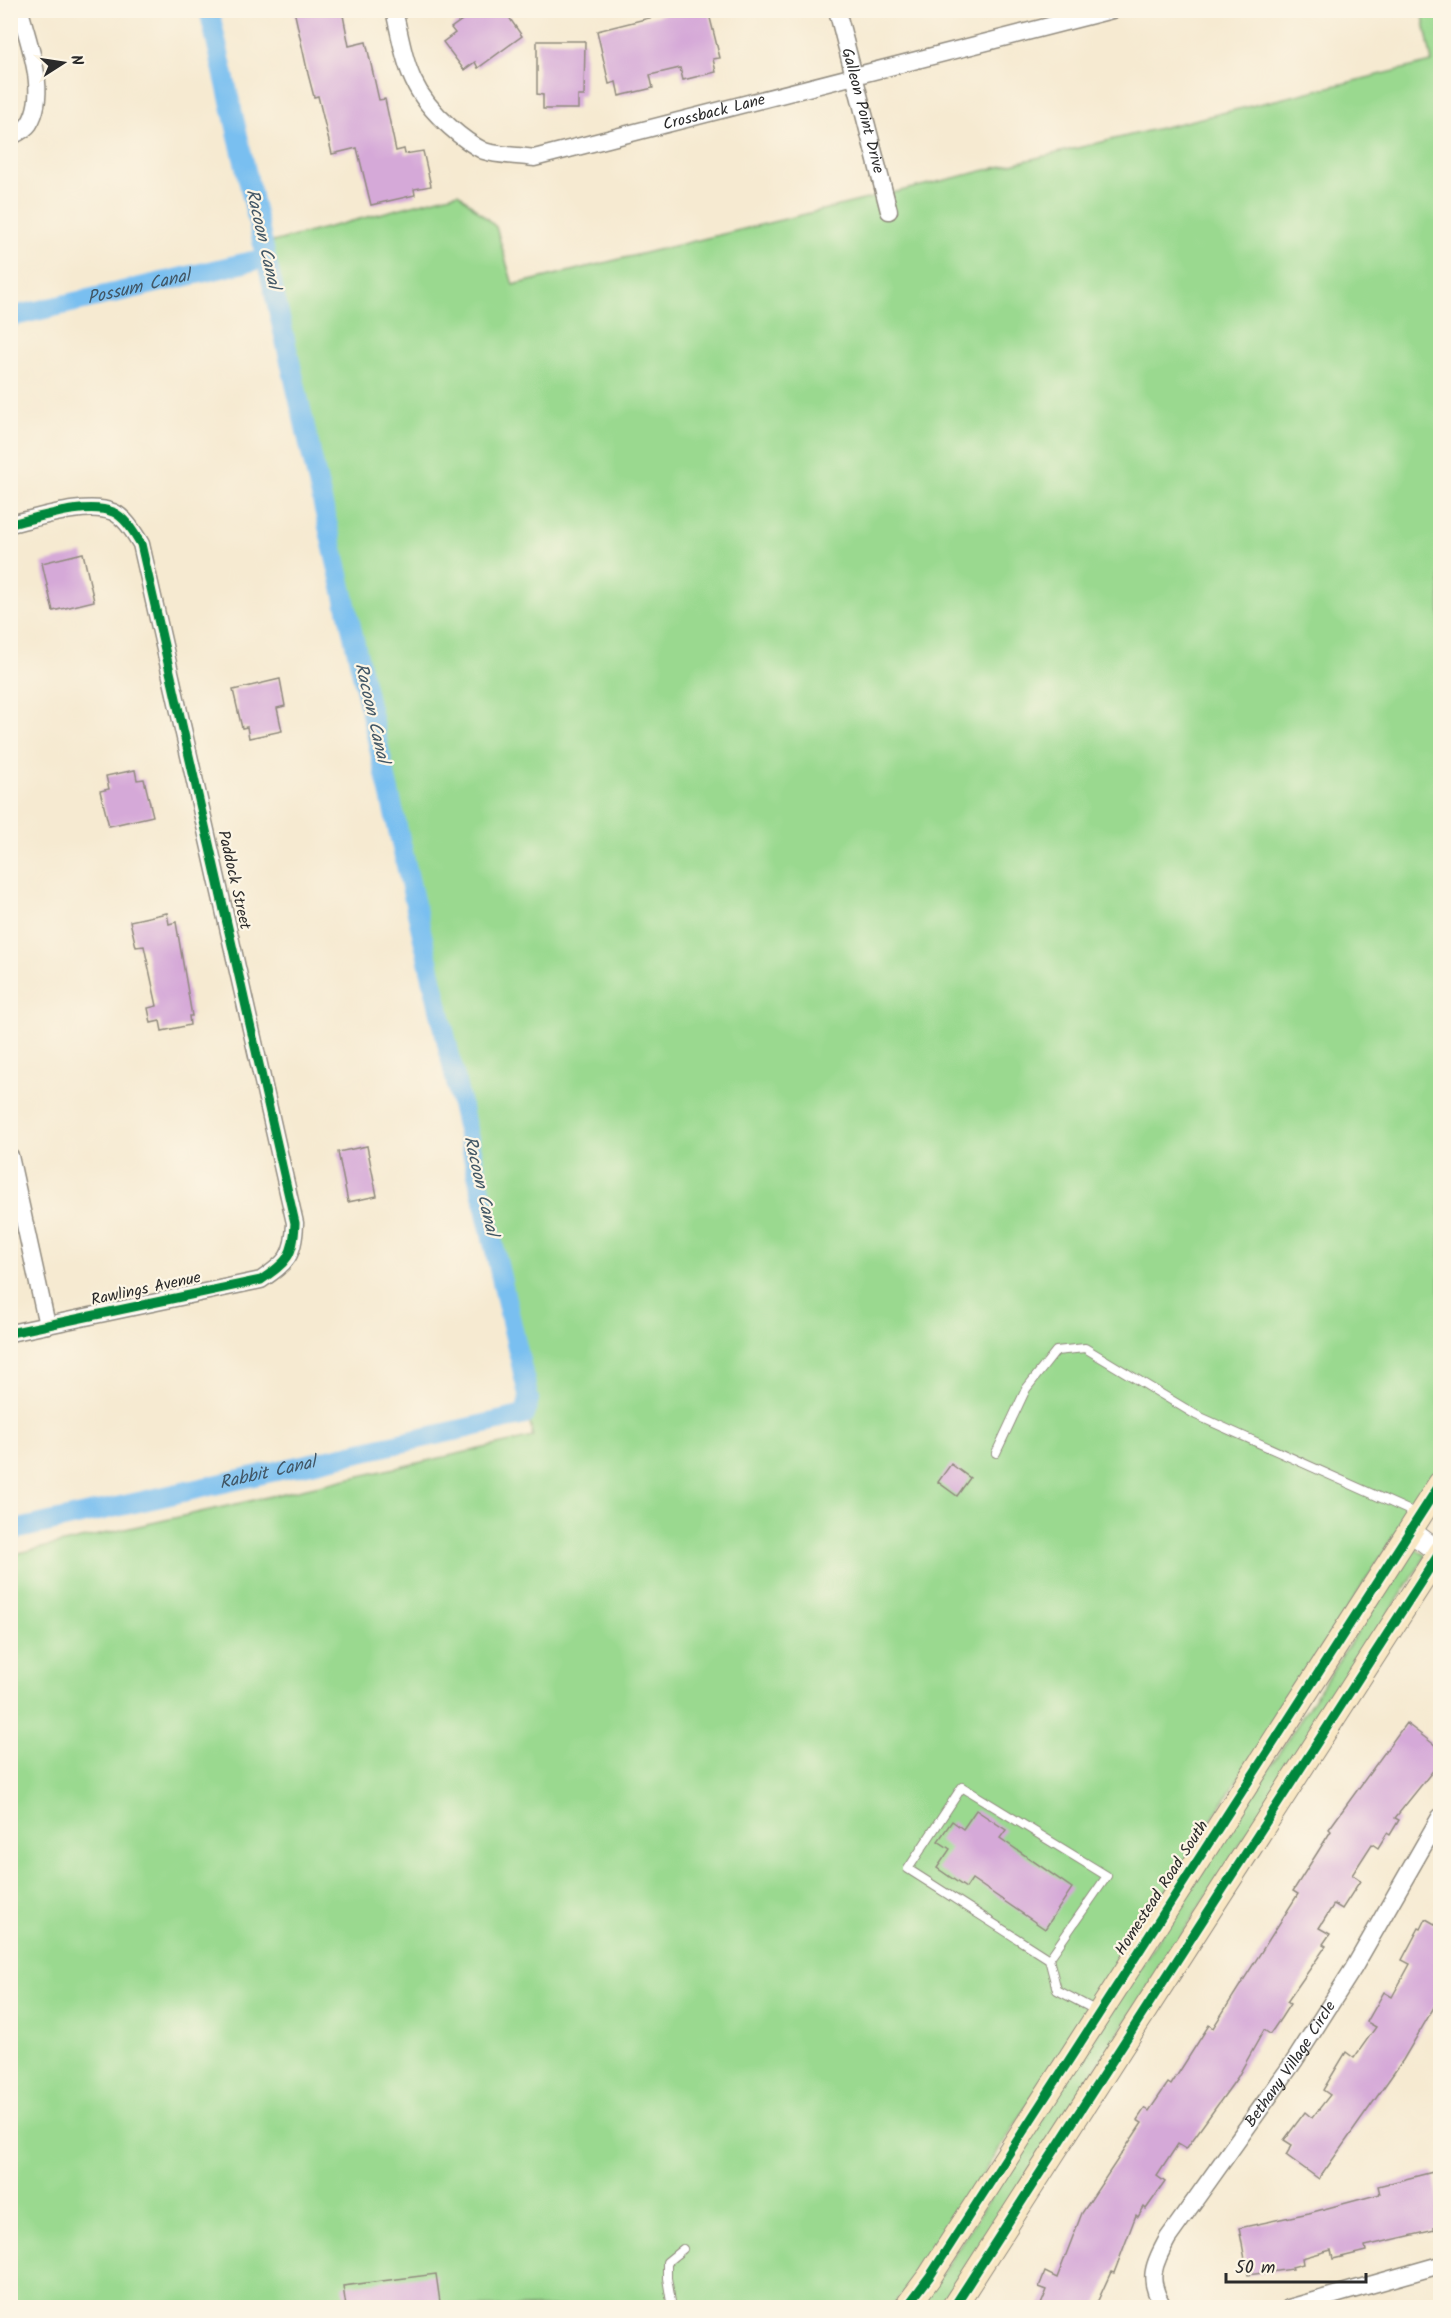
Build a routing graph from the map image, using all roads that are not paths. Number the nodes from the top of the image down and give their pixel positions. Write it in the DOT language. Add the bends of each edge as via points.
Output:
graph roads {
  1 [pos="20,10"];
  2 [pos="394,10"];
  3 [pos="837,10"];
  4 [pos="1112,10"];
  5 [pos="854,76"];
  6 [pos="10,137"];
  7 [pos="889,211"];
  8 [pos="10,524"];
  9 [pos="10,1156"];
  10 [pos="284,1264"];
  11 [pos="47,1325"];
  12 [pos="10,1333"];
  13 [pos="996,1453"];
  14 [pos="1428,1508"];
  15 [pos="1440,1553"];
  16 [pos="1440,1817"];
  17 [pos="1049,1959"];
  18 [pos="1100,2012"];
  19 [pos="683,2249"];
  20 [pos="1440,2265"];
  21 [pos="672,2307"];
  22 [pos="906,2307"];
  23 [pos="953,2307"];
  24 [pos="1164,2307"];
  25 [pos="1289,2307"];
  1 -- 6 [label="street" via="37,80 37,107 28,126"];
  2 -- 5 [label="street, Crossback Lane" via="406,64 421,98 459,135 486,151 534,158"];
  3 -- 5 [label="street, Galleon Point Drive"];
  4 -- 5 [label="street, Crossback Lane"];
  5 -- 7 [label="street, Galleon Point Drive"];
  8 -- 10 [label="street, Paddock Street" via="89,509 113,512 130,526 141,544 295,1223 294,1245"];
  9 -- 11 [label="street"];
  10 -- 11 [label="street, Rawlings Avenue" via="261,1280"];
  11 -- 12 [label="street, Rawlings Avenue"];
  13 -- 14 [label="lane" via="1026,1389 1056,1351 1085,1348 1196,1414"];
  14 -- 15 [label="street"];
  14 -- 18 [label="main road, Homestead Road South"];
  15 -- 23 [label="main road"];
  16 -- 24 [label="street, Bethany Village Circle" via="1353,1969 1295,2060 1168,2238 1154,2263 1153,2277 1153,2291"];
  17 -- 17 [label="lane" via="908,1869 962,1787 1107,1876"];
  17 -- 18 [label="lane" via="1057,1990"];
  18 -- 22 [label="main road, Homestead Road South" via="930,2276"];
  19 -- 21 [label="lane" via="667,2262"];
  20 -- 25 [label="street"];
}
